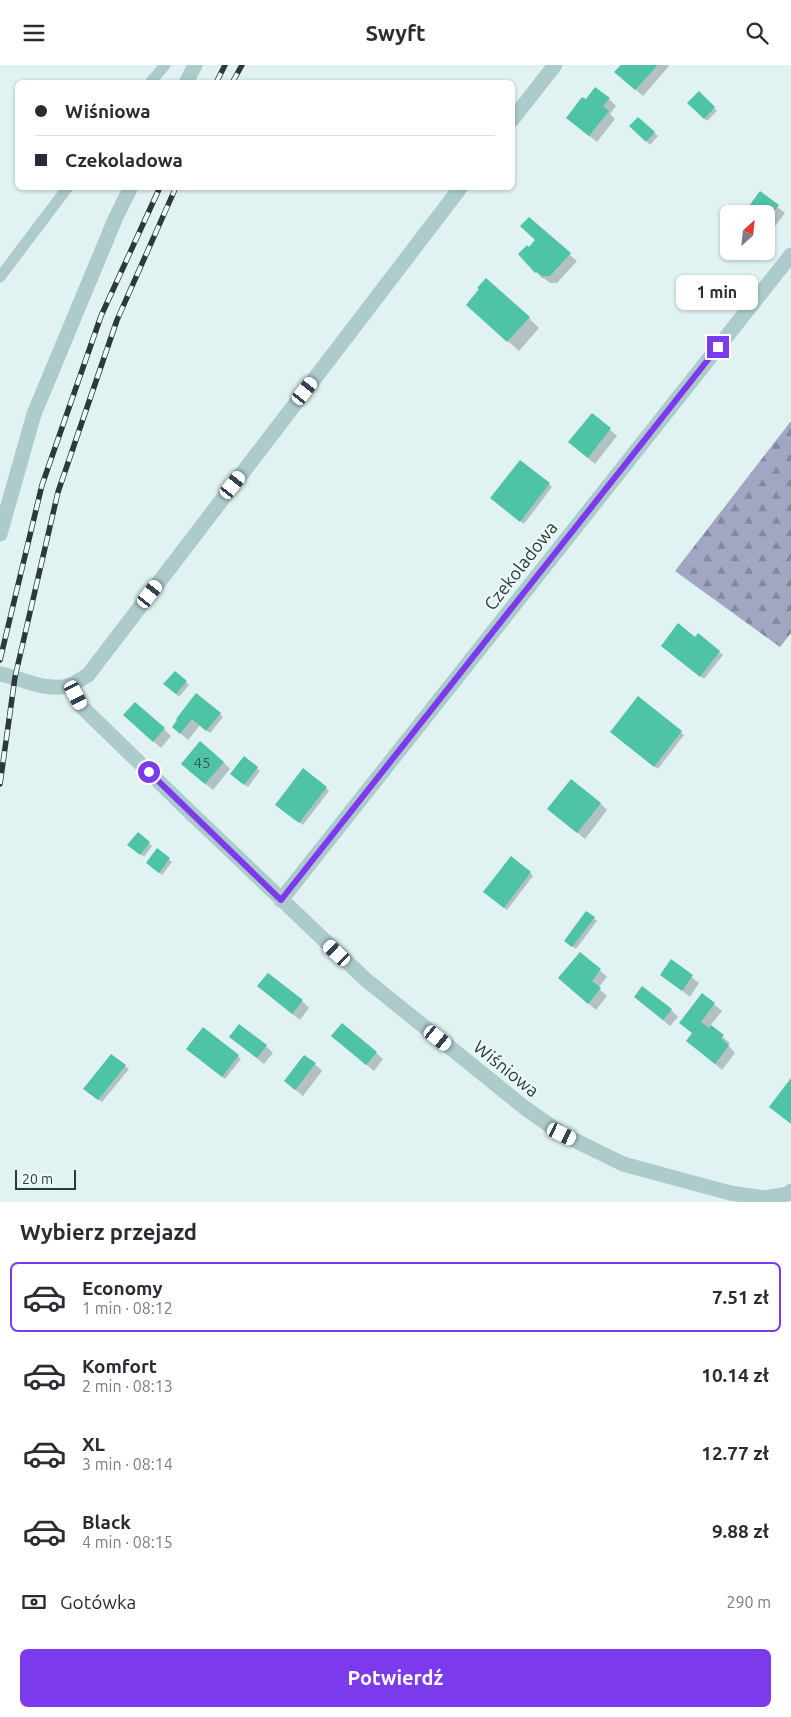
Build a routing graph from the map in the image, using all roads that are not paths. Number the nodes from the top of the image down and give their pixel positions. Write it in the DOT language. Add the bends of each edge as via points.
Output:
graph roads {
  1 [pos="164,65"];
  2 [pos="195,65"];
  3 [pos="555,65"];
  4 [pos="152,80"];
  5 [pos="188,80"];
  6 [pos="515,116"];
  7 [pos="66,190"];
  8 [pos="130,190"];
  9 [pos="459,190"];
  10 [pos="791,255"];
  11 [pos="0,277"];
  12 [pos="0,534"];
  13 [pos="0,674"];
  14 [pos="71,685"];
  15 [pos="281,900"];
  16 [pos="791,1191"];
  1 -- 4 [label="lane"];
  2 -- 5 [label="street"];
  3 -- 6 [label="street"];
  7 -- 11 [label="lane"];
  8 -- 12 [label="street" via="116,217 34,414"];
  9 -- 14 [label="street" via="88,675"];
  10 -- 15 [label="street, Czekoladowa"];
  13 -- 14 [label="street" via="52,687"];
  14 -- 15 [label="street, Wiśniowa" via="81,706"];
  15 -- 16 [label="street, Wiśniowa" via="365,979 562,1134 623,1164 730,1193 765,1198"];
}
